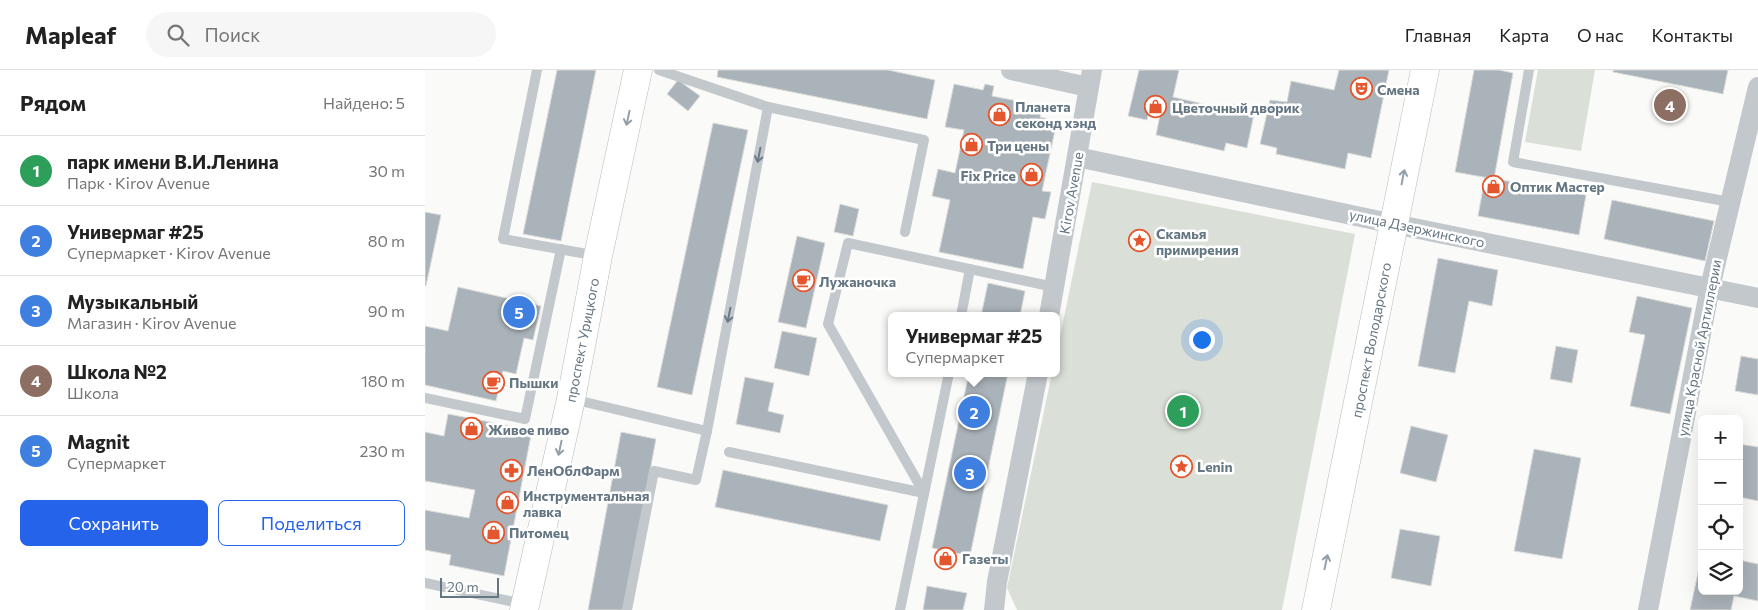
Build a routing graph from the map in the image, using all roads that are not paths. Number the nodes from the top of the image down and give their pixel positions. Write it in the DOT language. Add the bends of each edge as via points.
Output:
graph roads {
  1 [pos="537,70"];
  2 [pos="638,70"];
  3 [pos="659,70"];
  4 [pos="1011,70"];
  5 [pos="1425,70"];
  6 [pos="1529,70"];
  7 [pos="1090,79"];
  8 [pos="1758,87"];
  9 [pos="768,107"];
  10 [pos="1077,157"];
  11 [pos="1730,202"];
  12 [pos="1394,224"];
  13 [pos="905,232"];
  14 [pos="561,249"];
  15 [pos="599,256"];
  16 [pos="970,269"];
  17 [pos="1054,287"];
  18 [pos="1710,287"];
  19 [pos="1758,298"];
  20 [pos="962,312"];
  21 [pos="1050,312"];
  22 [pos="948,377"];
  23 [pos="1037,377"];
  24 [pos="425,398"];
  25 [pos="571,398"];
  26 [pos="707,431"];
  27 [pos="729,452"];
  28 [pos="924,493"];
  29 [pos="425,583"];
  30 [pos="525,607"];
  31 [pos="627,610"];
  32 [pos="900,610"];
  33 [pos="994,610"];
  34 [pos="1316,610"];
  35 [pos="1648,610"];
  1 -- 14 [label="lane" via="503,239"];
  2 -- 15 [label="main road, проспект Урицкого, one-way"];
  3 -- 9 [label="lane"];
  4 -- 7 [label="street"];
  12 -- 5 [label="main road, проспект Володарского, one-way"];
  6 -- 11 [label="lane" via="1513,162"];
  7 -- 10 [label="street, Kirov Avenue"];
  8 -- 11 [label="street, улица Красной Артиллерии"];
  9 -- 13 [label="lane" via="924,140"];
  9 -- 26 [label="lane, one-way"];
  10 -- 12 [label="street, улица Дзержинского"];
  10 -- 17 [label="street, Kirov Avenue"];
  11 -- 18 [label="street, улица Красной Артиллерии"];
  12 -- 18 [label="street, улица Дзержинского"];
  34 -- 12 [label="main road, проспект Володарского, one-way"];
  14 -- 15 [label="lane"];
  14 -- 24 [label="lane" via="525,419"];
  15 -- 25 [label="main road, проспект Урицкого"];
  16 -- 17 [label="lane"];
  16 -- 20 [label="lane"];
  16 -- 28 [label="lane" via="848,243 828,324"];
  17 -- 21 [label="street, Kirov Avenue"];
  18 -- 19 [label="street, улица Дзержинского"];
  18 -- 35 [label="street, улица Красной Артиллерии"];
  22 -- 28 [label="lane"];
  23 -- 33 [label="street"];
  25 -- 26 [label="lane"];
  25 -- 30 [label="main road, проспект Урицкого, one-way"];
  26 -- 31 [label="lane" via="696,480 654,471"];
  27 -- 28 [label="lane"];
  28 -- 32 [label="lane"];
  29 -- 30 [label="lane"];
}
